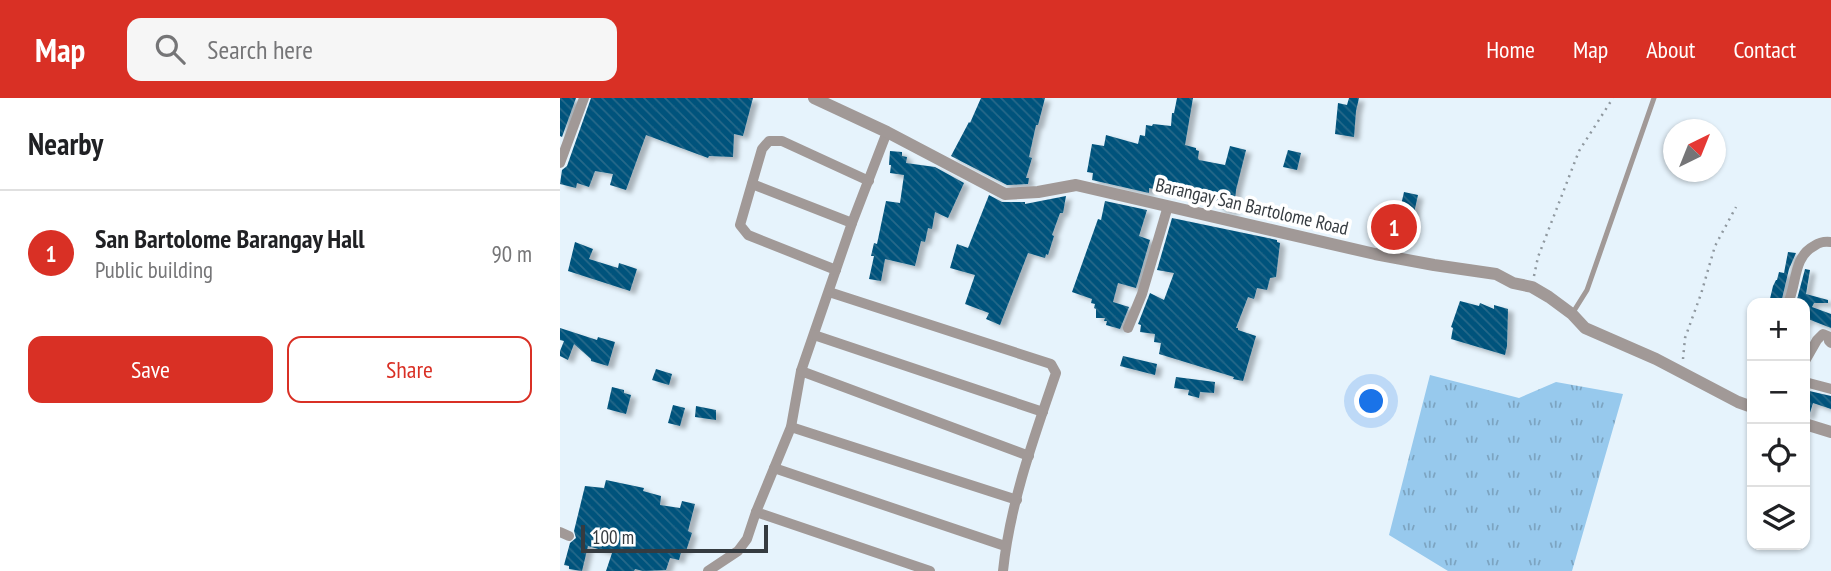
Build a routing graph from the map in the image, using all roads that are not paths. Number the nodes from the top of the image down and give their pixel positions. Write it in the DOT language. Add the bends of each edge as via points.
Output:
graph roads {
  1 [pos="584,98"];
  2 [pos="814,98"];
  3 [pos="1654,98"];
  4 [pos="887,132"];
  5 [pos="560,163"];
  6 [pos="869,181"];
  7 [pos="752,184"];
  8 [pos="1168,206"];
  9 [pos="852,223"];
  10 [pos="1831,242"];
  11 [pos="836,270"];
  12 [pos="829,292"];
  13 [pos="1789,298"];
  14 [pos="1572,314"];
  15 [pos="1128,328"];
  16 [pos="814,335"];
  17 [pos="1831,343"];
  18 [pos="1810,352"];
  19 [pos="801,371"];
  20 [pos="1810,383"];
  21 [pos="1831,389"];
  22 [pos="1747,405"];
  23 [pos="1043,412"];
  24 [pos="1810,426"];
  25 [pos="791,427"];
  26 [pos="1831,432"];
  27 [pos="1029,456"];
  28 [pos="774,468"];
  29 [pos="1017,500"];
  30 [pos="756,512"];
  31 [pos="1005,546"];
  32 [pos="708,571"];
  33 [pos="930,571"];
  34 [pos="1003,571"];
  1 -- 5 [label="street"];
  2 -- 4 [label="street, Barangay San Bartolome Road"];
  3 -- 14 [label="lane" via="1587,290"];
  4 -- 6 [label="street"];
  4 -- 8 [label="street, Barangay San Bartolome Road" via="1005,194 1076,185"];
  6 -- 7 [label="street" via="782,141 769,141 762,149"];
  6 -- 9 [label="street"];
  7 -- 9 [label="street"];
  7 -- 11 [label="street" via="740,225 748,235"];
  8 -- 14 [label="street, Barangay San Bartolome Road" via="1375,254 1496,274 1532,287"];
  8 -- 15 [label="street"];
  9 -- 11 [label="street"];
  10 -- 13 [label="street" via="1817,244 1802,256"];
  11 -- 12 [label="street"];
  12 -- 16 [label="street"];
  12 -- 23 [label="street" via="1051,364 1056,373"];
  14 -- 22 [label="street, Barangay San Bartolome Road" via="1585,328"];
  16 -- 19 [label="street"];
  16 -- 23 [label="street"];
  17 -- 18 [label="street" via="1823,334"];
  19 -- 25 [label="street"];
  19 -- 27 [label="street"];
  20 -- 21 [label="street"];
  23 -- 27 [label="street"];
  24 -- 26 [label="street"];
  25 -- 28 [label="street"];
  25 -- 29 [label="street"];
  27 -- 29 [label="street"];
  28 -- 30 [label="street"];
  28 -- 31 [label="street"];
  29 -- 31 [label="street"];
  30 -- 32 [label="street" via="738,551"];
  30 -- 33 [label="street"];
  31 -- 34 [label="street"];
}
